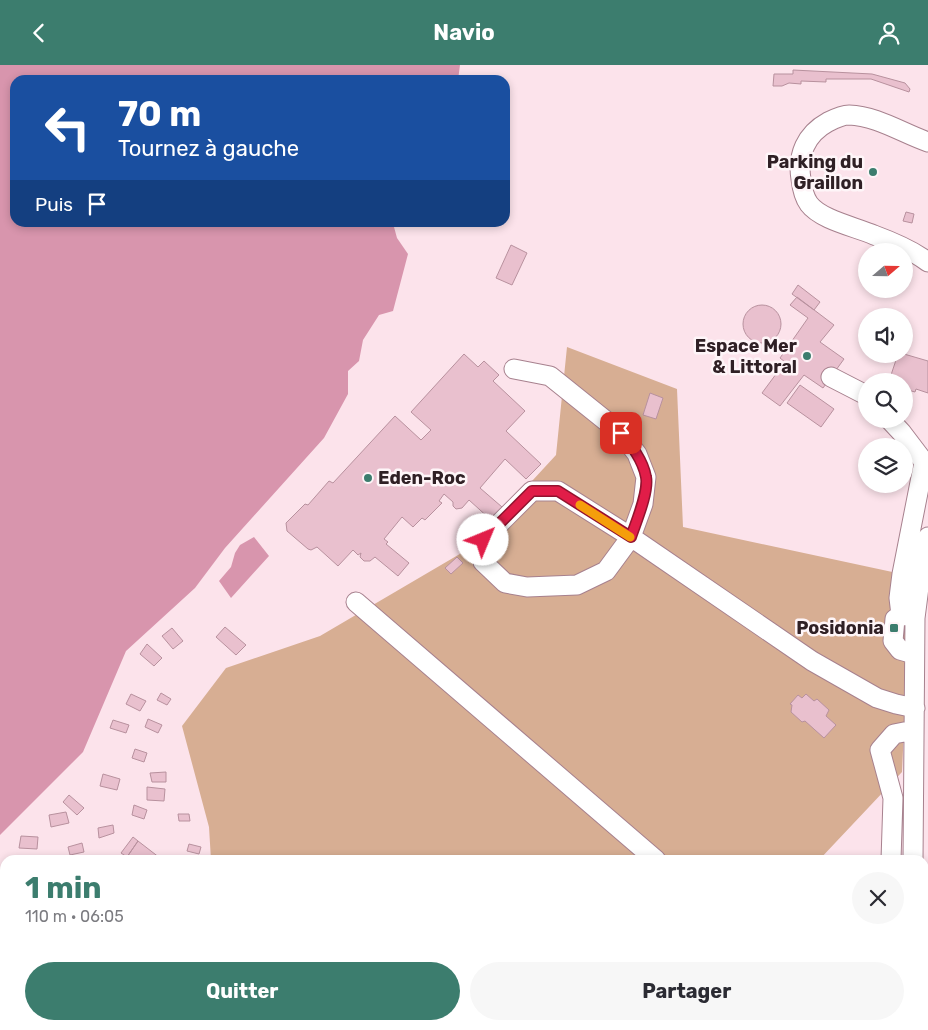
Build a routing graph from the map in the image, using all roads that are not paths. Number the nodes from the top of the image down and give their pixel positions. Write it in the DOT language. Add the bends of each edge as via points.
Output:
graph roads {
  1 [pos="928,142"];
  2 [pos="928,262"];
  3 [pos="514,369"];
  4 [pos="831,377"];
  5 [pos="858,391"];
  6 [pos="898,428"];
  7 [pos="631,537"];
  8 [pos="928,537"];
  9 [pos="356,602"];
  10 [pos="908,616"];
  11 [pos="914,708"];
  12 [pos="914,730"];
  13 [pos="650,855"];
  14 [pos="891,855"];
  15 [pos="913,855"];
  1 -- 2 [label="street" via="874,120 847,115 821,126 808,139 800,155 799,170 802,190 809,204 820,214 876,235"];
  3 -- 7 [label="street" via="550,376 621,433 637,454 646,477 643,504"];
  4 -- 5 [label="street"];
  6 -- 10 [label="street" via="924,462 899,598"];
  7 -- 7 [label="street" via="606,571 577,585 527,587 505,583 483,563 483,540 532,491 558,491"];
  7 -- 11 [label="street" via="812,661 877,698"];
  8 -- 10 [label="street"];
  9 -- 13 [label="street"];
  10 -- 11 [label="street" via="914,654"];
  11 -- 12 [label="street"];
  12 -- 14 [label="street" via="894,734 880,750 893,798"];
  12 -- 15 [label="street"];
}
